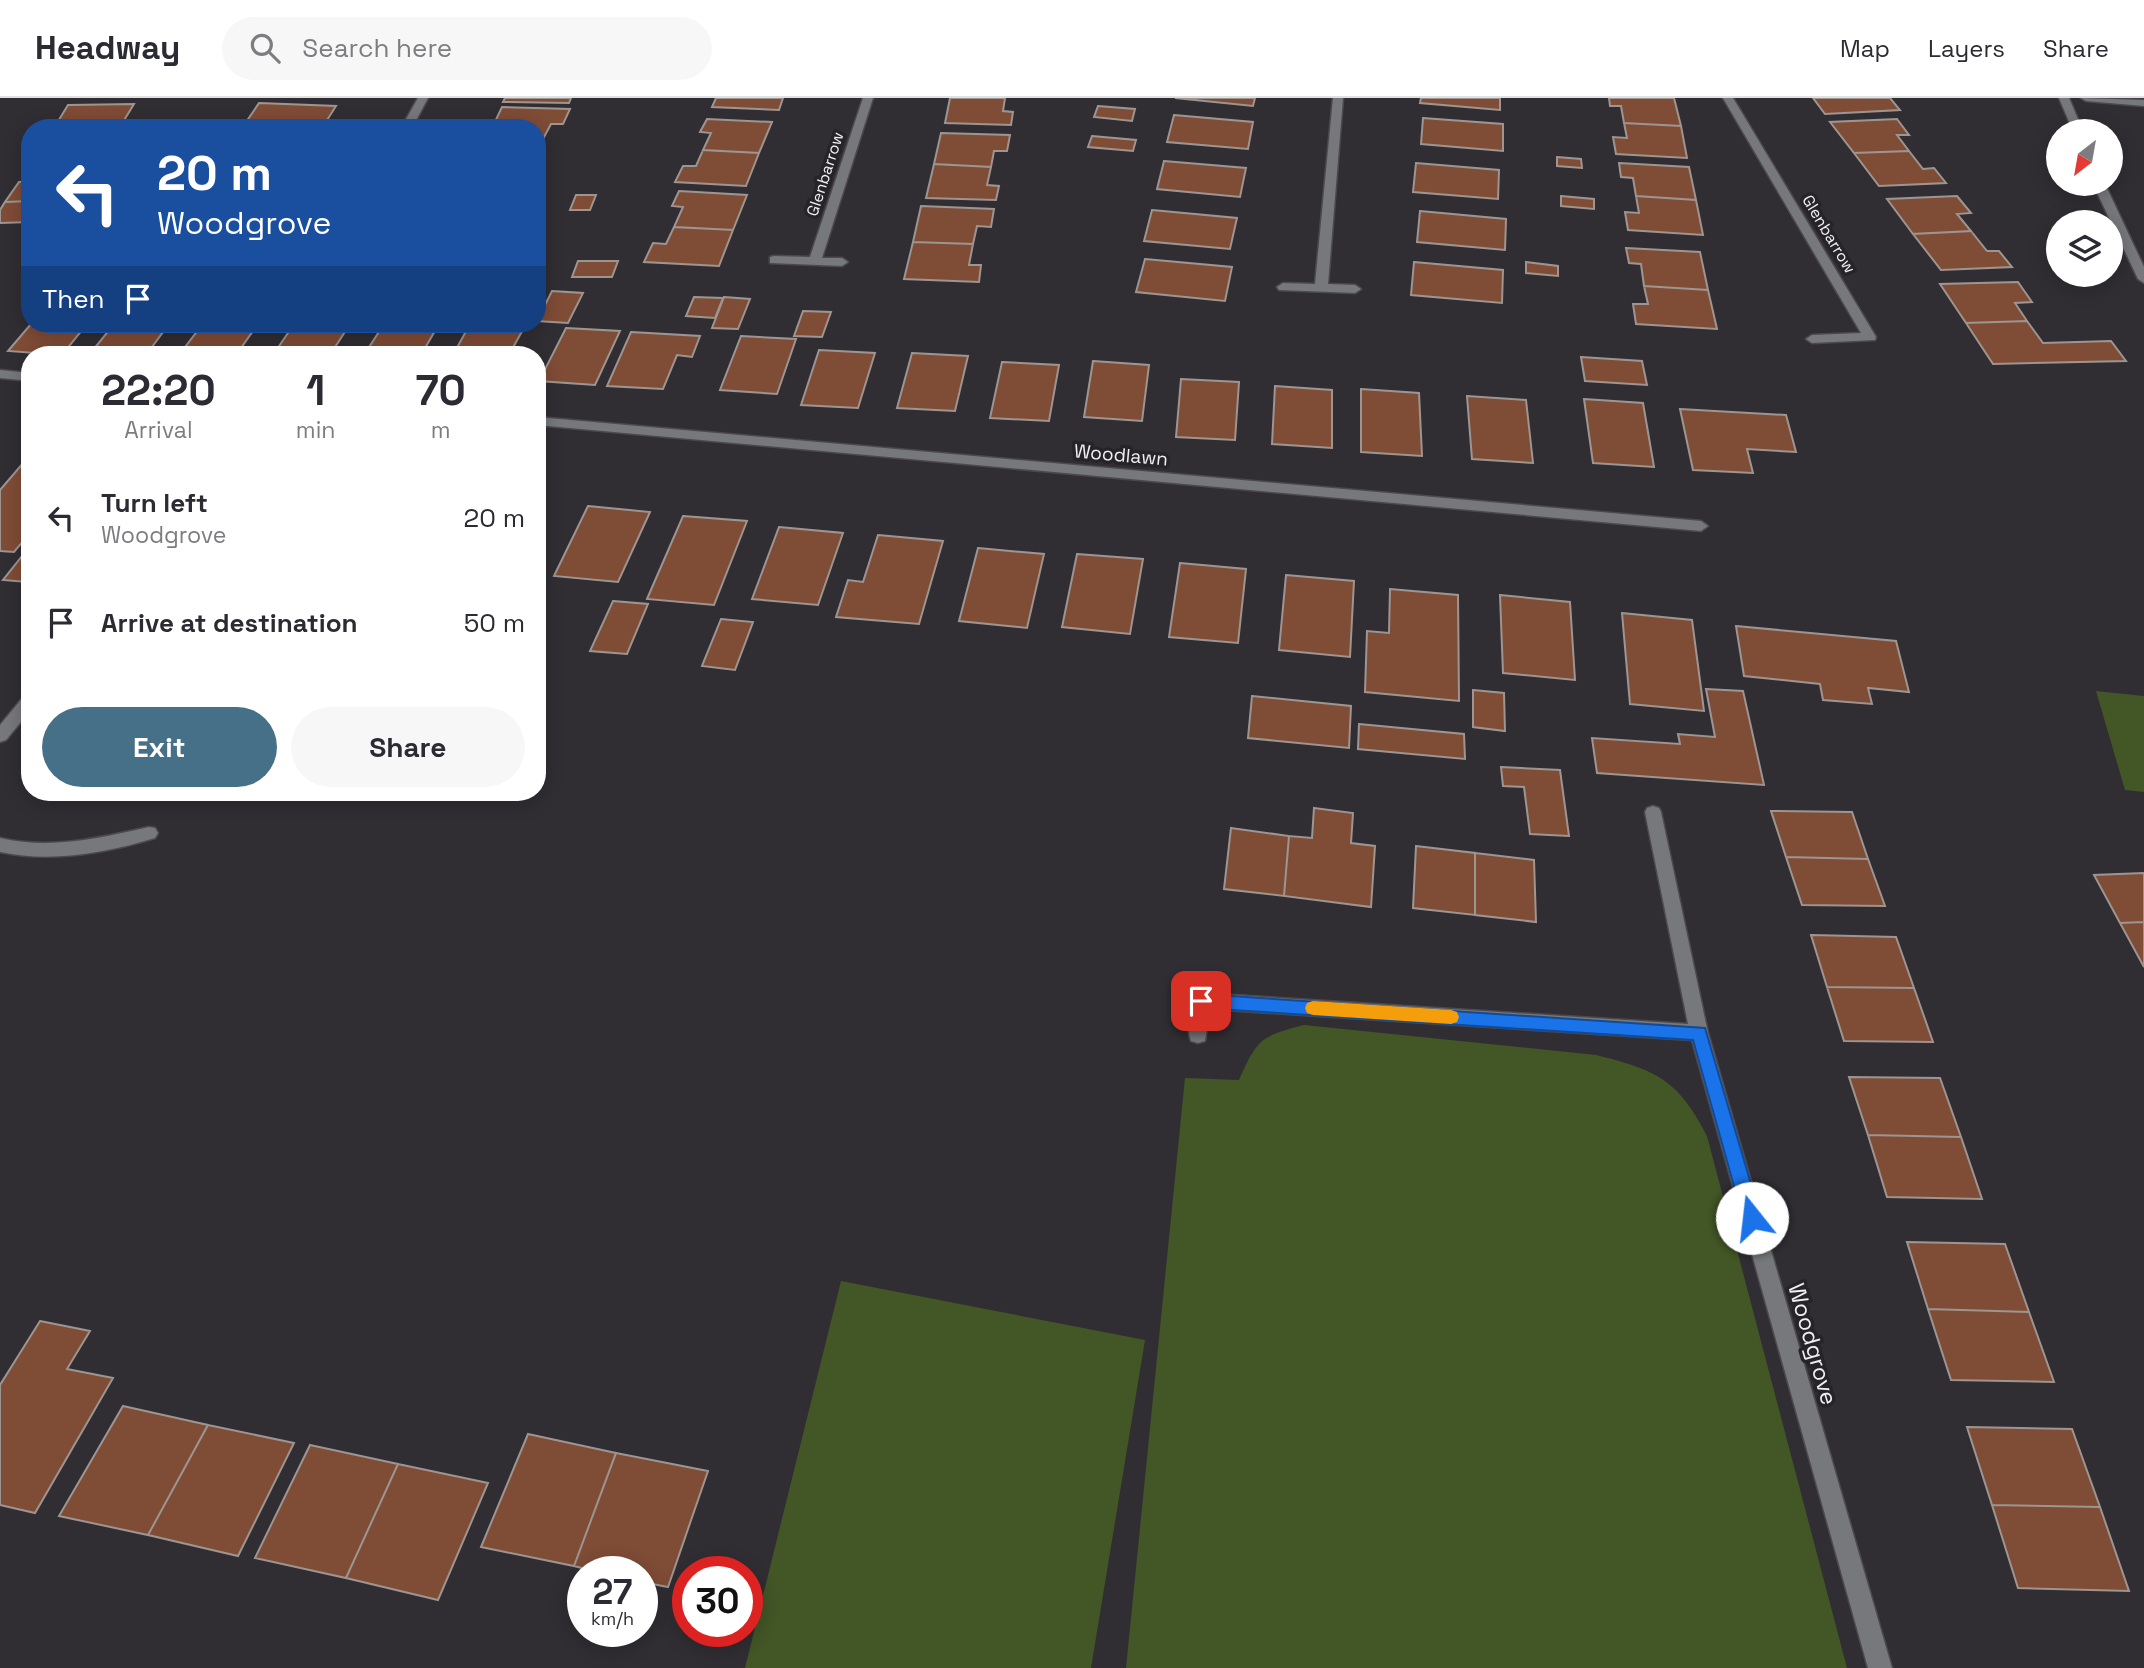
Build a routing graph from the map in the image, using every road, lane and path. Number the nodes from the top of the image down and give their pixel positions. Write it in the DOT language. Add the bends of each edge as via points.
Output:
graph roads {
  1 [pos="423,98"];
  2 [pos="869,98"];
  3 [pos="1338,98"];
  4 [pos="1728,98"];
  5 [pos="2064,98"];
  6 [pos="2086,98"];
  7 [pos="2144,103"];
  8 [pos="411,119"];
  9 [pos="2073,119"];
  10 [pos="2104,196"];
  11 [pos="774,260"];
  12 [pos="815,260"];
  13 [pos="842,262"];
  14 [pos="2144,279"];
  15 [pos="1283,287"];
  16 [pos="1321,288"];
  17 [pos="1355,289"];
  18 [pos="1812,339"];
  19 [pos="0,374"];
  20 [pos="21,376"];
  21 [pos="546,422"];
  22 [pos="1701,526"];
  23 [pos="21,711"];
  24 [pos="0,736"];
  25 [pos="1653,812"];
  26 [pos="149,833"];
  27 [pos="0,845"];
  28 [pos="1699,1033"];
  29 [pos="1198,1035"];
  30 [pos="1880,1668"];
  1 -- 8 [label="street"];
  2 -- 12 [label="street, Glenbarrow"];
  3 -- 16 [label="street"];
  4 -- 18 [label="street, Glenbarrow" via="1870,337"];
  5 -- 9 [label="street"];
  6 -- 7 [label="street"];
  10 -- 14 [label="street"];
  11 -- 12 [label="street"];
  12 -- 13 [label="street"];
  15 -- 16 [label="street"];
  16 -- 17 [label="street"];
  19 -- 20 [label="street"];
  21 -- 22 [label="street, Woodlawn"];
  23 -- 24 [label="street"];
  25 -- 28 [label="street, Woodgrove"];
  26 -- 27 [label="street" via="80,848 12,849"];
  28 -- 29 [label="street" via="1201,1001"];
  28 -- 30 [label="street, Woodgrove"];
}
